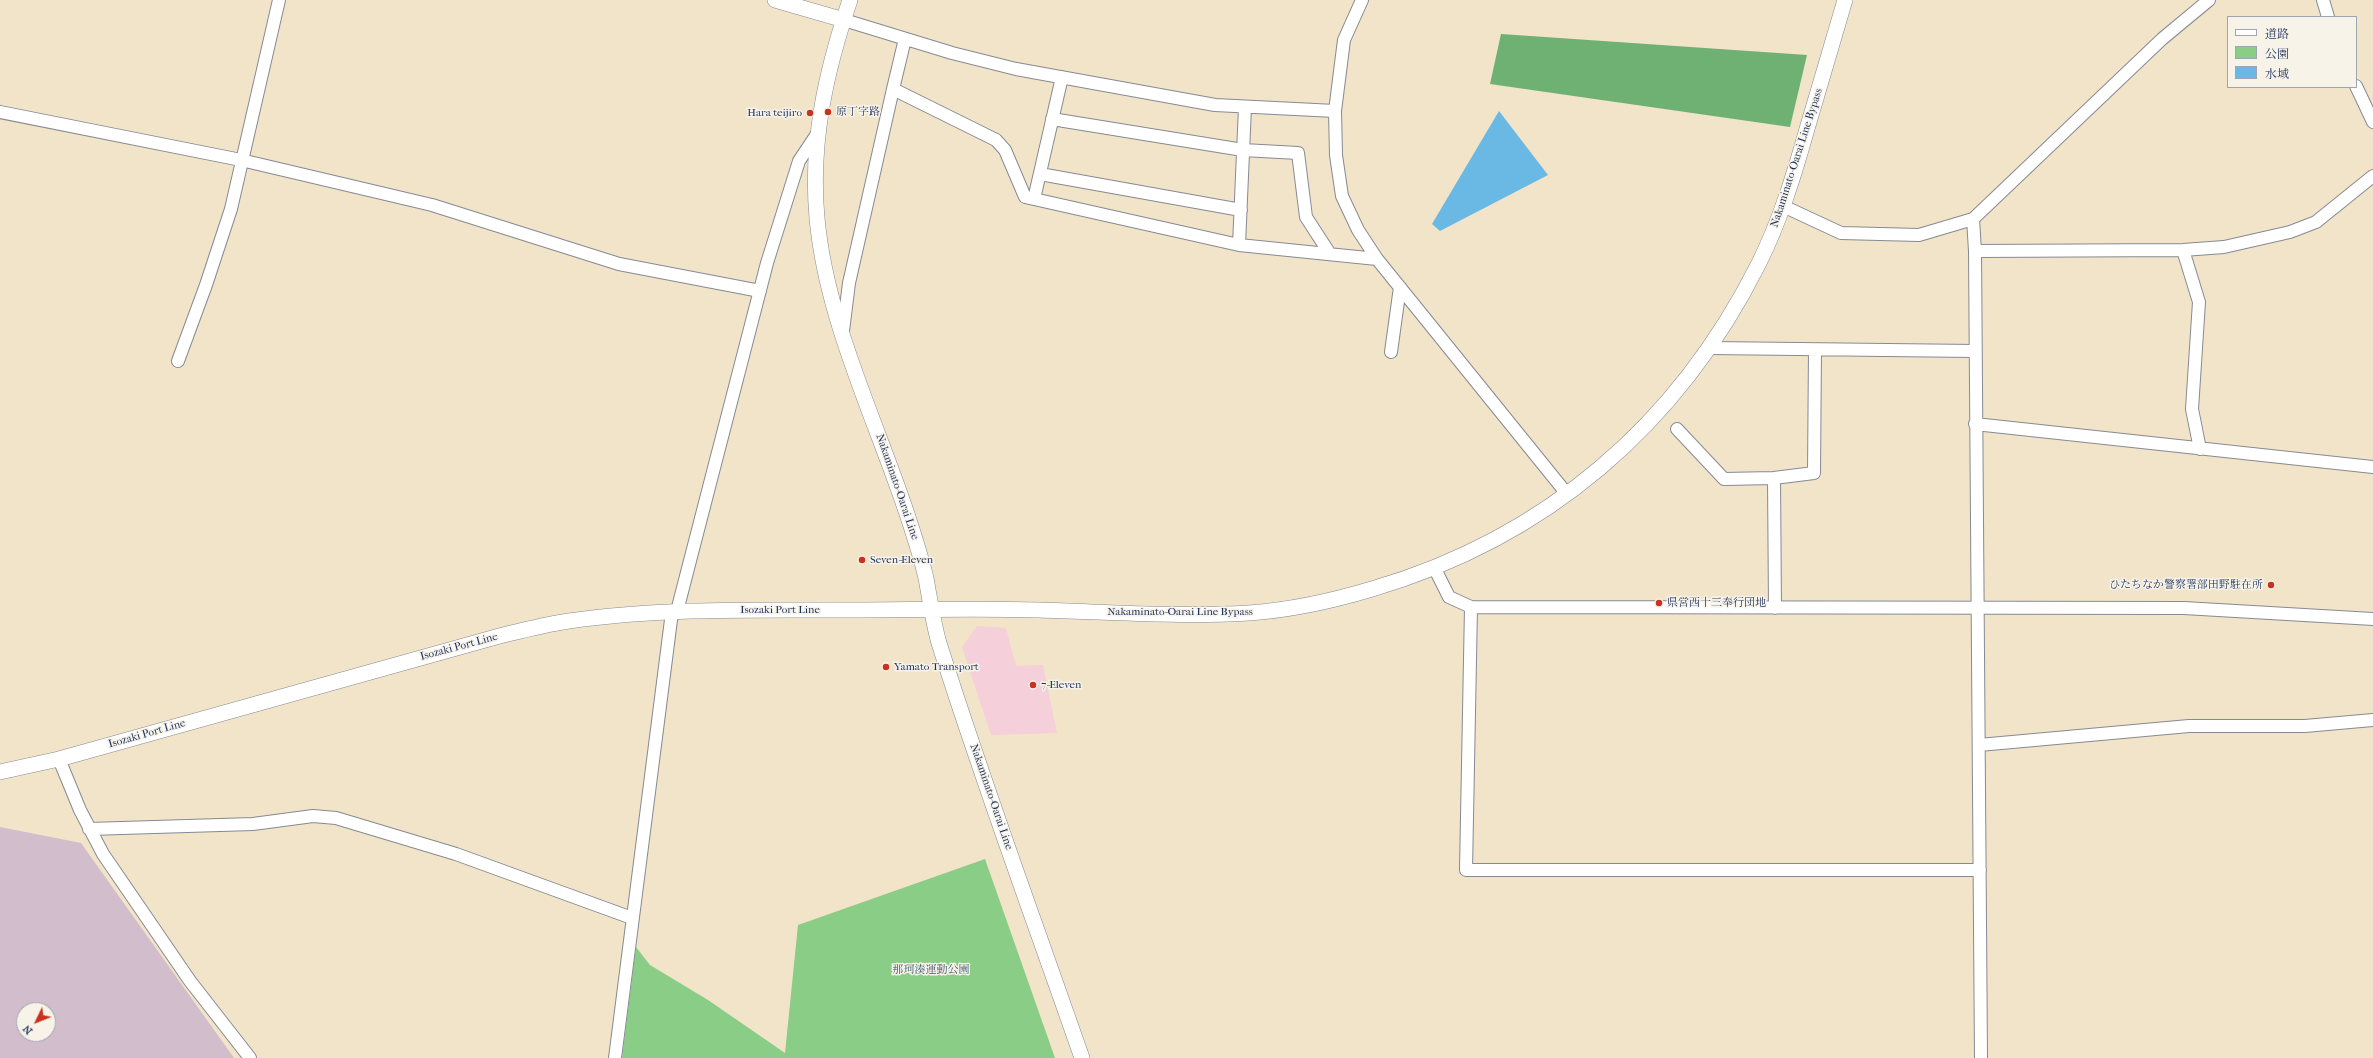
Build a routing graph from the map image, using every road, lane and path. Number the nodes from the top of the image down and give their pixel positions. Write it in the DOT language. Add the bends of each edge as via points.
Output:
graph roads {
  1 [pos="280,0"];
  2 [pos="775,0"];
  3 [pos="850,0"];
  4 [pos="1362,0"];
  5 [pos="1845,0"];
  6 [pos="2209,0"];
  7 [pos="2323,0"];
  8 [pos="2328,16"];
  9 [pos="844,20"];
  10 [pos="905,39"];
  11 [pos="1062,77"];
  12 [pos="2357,88"];
  13 [pos="893,89"];
  14 [pos="1245,107"];
  15 [pos="1336,111"];
  16 [pos="0,112"];
  17 [pos="1052,119"];
  18 [pos="2373,122"];
  19 [pos="817,134"];
  20 [pos="1243,150"];
  21 [pos="241,160"];
  22 [pos="1040,174"];
  23 [pos="2373,176"];
  24 [pos="1034,199"];
  25 [pos="1783,206"];
  26 [pos="1241,210"];
  27 [pos="1973,219"];
  28 [pos="1239,246"];
  29 [pos="2184,250"];
  30 [pos="1975,251"];
  31 [pos="1330,254"];
  32 [pos="1377,259"];
  33 [pos="1400,288"];
  34 [pos="760,291"];
  35 [pos="843,331"];
  36 [pos="1710,348"];
  37 [pos="1815,350"];
  38 [pos="1975,350"];
  39 [pos="1391,352"];
  40 [pos="178,361"];
  41 [pos="1975,424"];
  42 [pos="1677,429"];
  43 [pos="2200,449"];
  44 [pos="2373,467"];
  45 [pos="1774,478"];
  46 [pos="1567,494"];
  47 [pos="1435,569"];
  48 [pos="1472,608"];
  49 [pos="1775,608"];
  50 [pos="1976,608"];
  51 [pos="932,609"];
  52 [pos="674,612"];
  53 [pos="2373,619"];
  54 [pos="2373,720"];
  55 [pos="1979,745"];
  56 [pos="59,758"];
  57 [pos="0,772"];
  58 [pos="89,830"];
  59 [pos="1980,870"];
  60 [pos="632,918"];
  61 [pos="250,1058"];
  62 [pos="615,1058"];
  63 [pos="1082,1058"];
  64 [pos="1981,1058"];
  1 -- 21 [label="street"];
  2 -- 9 [label="main road"];
  3 -- 9 [label="main road, Nakaminato-Oarai Line"];
  4 -- 15 [label="street" via="1344,40"];
  5 -- 25 [label="main road, Nakaminato-Oarai Line Bypass"];
  6 -- 27 [label="street" via="2162,38"];
  7 -- 8 [label="street"];
  9 -- 10 [label="street"];
  9 -- 19 [label="main road, Nakaminato-Oarai Line" via="825,87"];
  10 -- 11 [label="street" via="1009,67"];
  10 -- 13 [label="street"];
  11 -- 14 [label="street" via="1215,105"];
  11 -- 17 [label="street"];
  12 -- 18 [label="street"];
  13 -- 24 [label="street" via="996,140 1005,150 1025,197"];
  13 -- 35 [label="street" via="849,284"];
  14 -- 15 [label="street"];
  14 -- 20 [label="street"];
  15 -- 32 [label="street" via="1336,154 1342,196 1358,230"];
  16 -- 21 [label="street"];
  17 -- 20 [label="street"];
  17 -- 22 [label="street"];
  19 -- 34 [label="street" via="799,162"];
  19 -- 35 [label="main road, Nakaminato-Oarai Line" via="815,178 820,243"];
  20 -- 26 [label="street"];
  20 -- 31 [label="street" via="1298,152 1306,217"];
  21 -- 34 [label="street" via="432,205 619,264"];
  21 -- 40 [label="street" via="231,209"];
  22 -- 24 [label="street"];
  22 -- 26 [label="street"];
  23 -- 29 [label="street" via="2316,222 2290,232 2224,247"];
  24 -- 28 [label="street"];
  25 -- 27 [label="street" via="1841,233 1919,235"];
  25 -- 36 [label="main road, Nakaminato-Oarai Line Bypass" via="1760,260 1729,319"];
  26 -- 28 [label="street"];
  27 -- 30 [label="street"];
  28 -- 31 [label="street"];
  29 -- 30 [label="street"];
  29 -- 43 [label="street" via="2199,302 2192,409"];
  30 -- 38 [label="street"];
  31 -- 32 [label="street"];
  32 -- 33 [label="street"];
  33 -- 39 [label="street"];
  33 -- 46 [label="street"];
  34 -- 52 [label="street"];
  35 -- 51 [label="main road, Nakaminato-Oarai Line" via="919,550"];
  36 -- 37 [label="street"];
  36 -- 46 [label="main road, Nakaminato-Oarai Line Bypass" via="1651,420"];
  37 -- 38 [label="street"];
  37 -- 45 [label="street" via="1814,473"];
  38 -- 41 [label="street"];
  41 -- 43 [label="street"];
  41 -- 50 [label="street"];
  42 -- 45 [label="street" via="1724,478"];
  43 -- 44 [label="street"];
  45 -- 49 [label="street"];
  46 -- 47 [label="main road, Nakaminato-Oarai Line Bypass" via="1545,511 1495,540"];
  47 -- 48 [label="street" via="1449,596"];
  47 -- 51 [label="main road, Nakaminato-Oarai Line Bypass" via="1334,600 1250,613"];
  48 -- 49 [label="street"];
  48 -- 59 [label="street" via="1466,870"];
  49 -- 50 [label="street"];
  50 -- 53 [label="street" via="2184,608"];
  50 -- 55 [label="street"];
  51 -- 52 [label="main road, Isozaki Port Line"];
  51 -- 63 [label="main road, Nakaminato-Oarai Line" via="939,641 966,726"];
  52 -- 56 [label="main road, Isozaki Port Line" via="568,621 503,635"];
  52 -- 60 [label="street"];
  54 -- 55 [label="street" via="2305,726 2189,726"];
  55 -- 59 [label="street"];
  56 -- 57 [label="main road, Isozaki Port Line"];
  56 -- 58 [label="street"];
  58 -- 60 [label="street" via="253,824 313,816 336,818 456,854"];
  58 -- 61 [label="street" via="190,981"];
  59 -- 64 [label="street"];
  60 -- 62 [label="street"];
}
